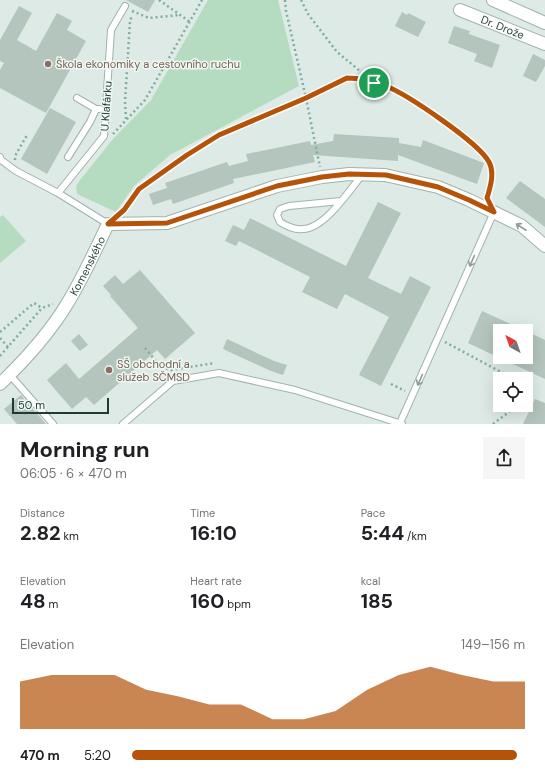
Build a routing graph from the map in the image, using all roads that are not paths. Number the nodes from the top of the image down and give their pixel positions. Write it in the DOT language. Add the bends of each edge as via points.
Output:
graph roads {
  1 [pos="493,0"];
  2 [pos="125,6"];
  3 [pos="460,10"];
  4 [pos="545,23"];
  5 [pos="545,44"];
  6 [pos="76,98"];
  7 [pos="96,109"];
  8 [pos="106,110"];
  9 [pos="68,157"];
  10 [pos="0,159"];
  11 [pos="362,175"];
  12 [pos="58,193"];
  13 [pos="341,201"];
  14 [pos="494,212"];
  15 [pos="108,224"];
  16 [pos="545,246"];
  17 [pos="10,375"];
  18 [pos="0,384"];
  19 [pos="54,424"];
  20 [pos="122,424"];
  21 [pos="401,424"];
  1 -- 4 [label="street, Dr. Drože"];
  2 -- 8 [label="lane, U Klafárku" via="111,30"];
  3 -- 5 [label="street, Dr. Drože"];
  6 -- 7 [label="lane"];
  7 -- 8 [label="lane"];
  7 -- 9 [label="lane"];
  8 -- 12 [label="lane, U Klafárku" via="104,136"];
  10 -- 12 [label="lane" via="16,171"];
  11 -- 13 [label="lane"];
  11 -- 14 [label="street, Komenského" via="386,175 438,187"];
  11 -- 15 [label="street, Komenského" via="322,177 277,186 167,223"];
  12 -- 15 [label="lane"];
  13 -- 13 [label="lane" via="316,226 305,230 294,229 280,222 277,215 280,209 289,206"];
  16 -- 14 [label="street, Komenského, one-way" via="522,226"];
  14 -- 21 [label="lane, one-way"];
  15 -- 17 [label="street, Komenského" via="67,304 40,341"];
  17 -- 18 [label="street, Komenského"];
  17 -- 19 [label="lane"];
  20 -- 21 [label="lane" via="173,381 219,373 295,390"];
}
